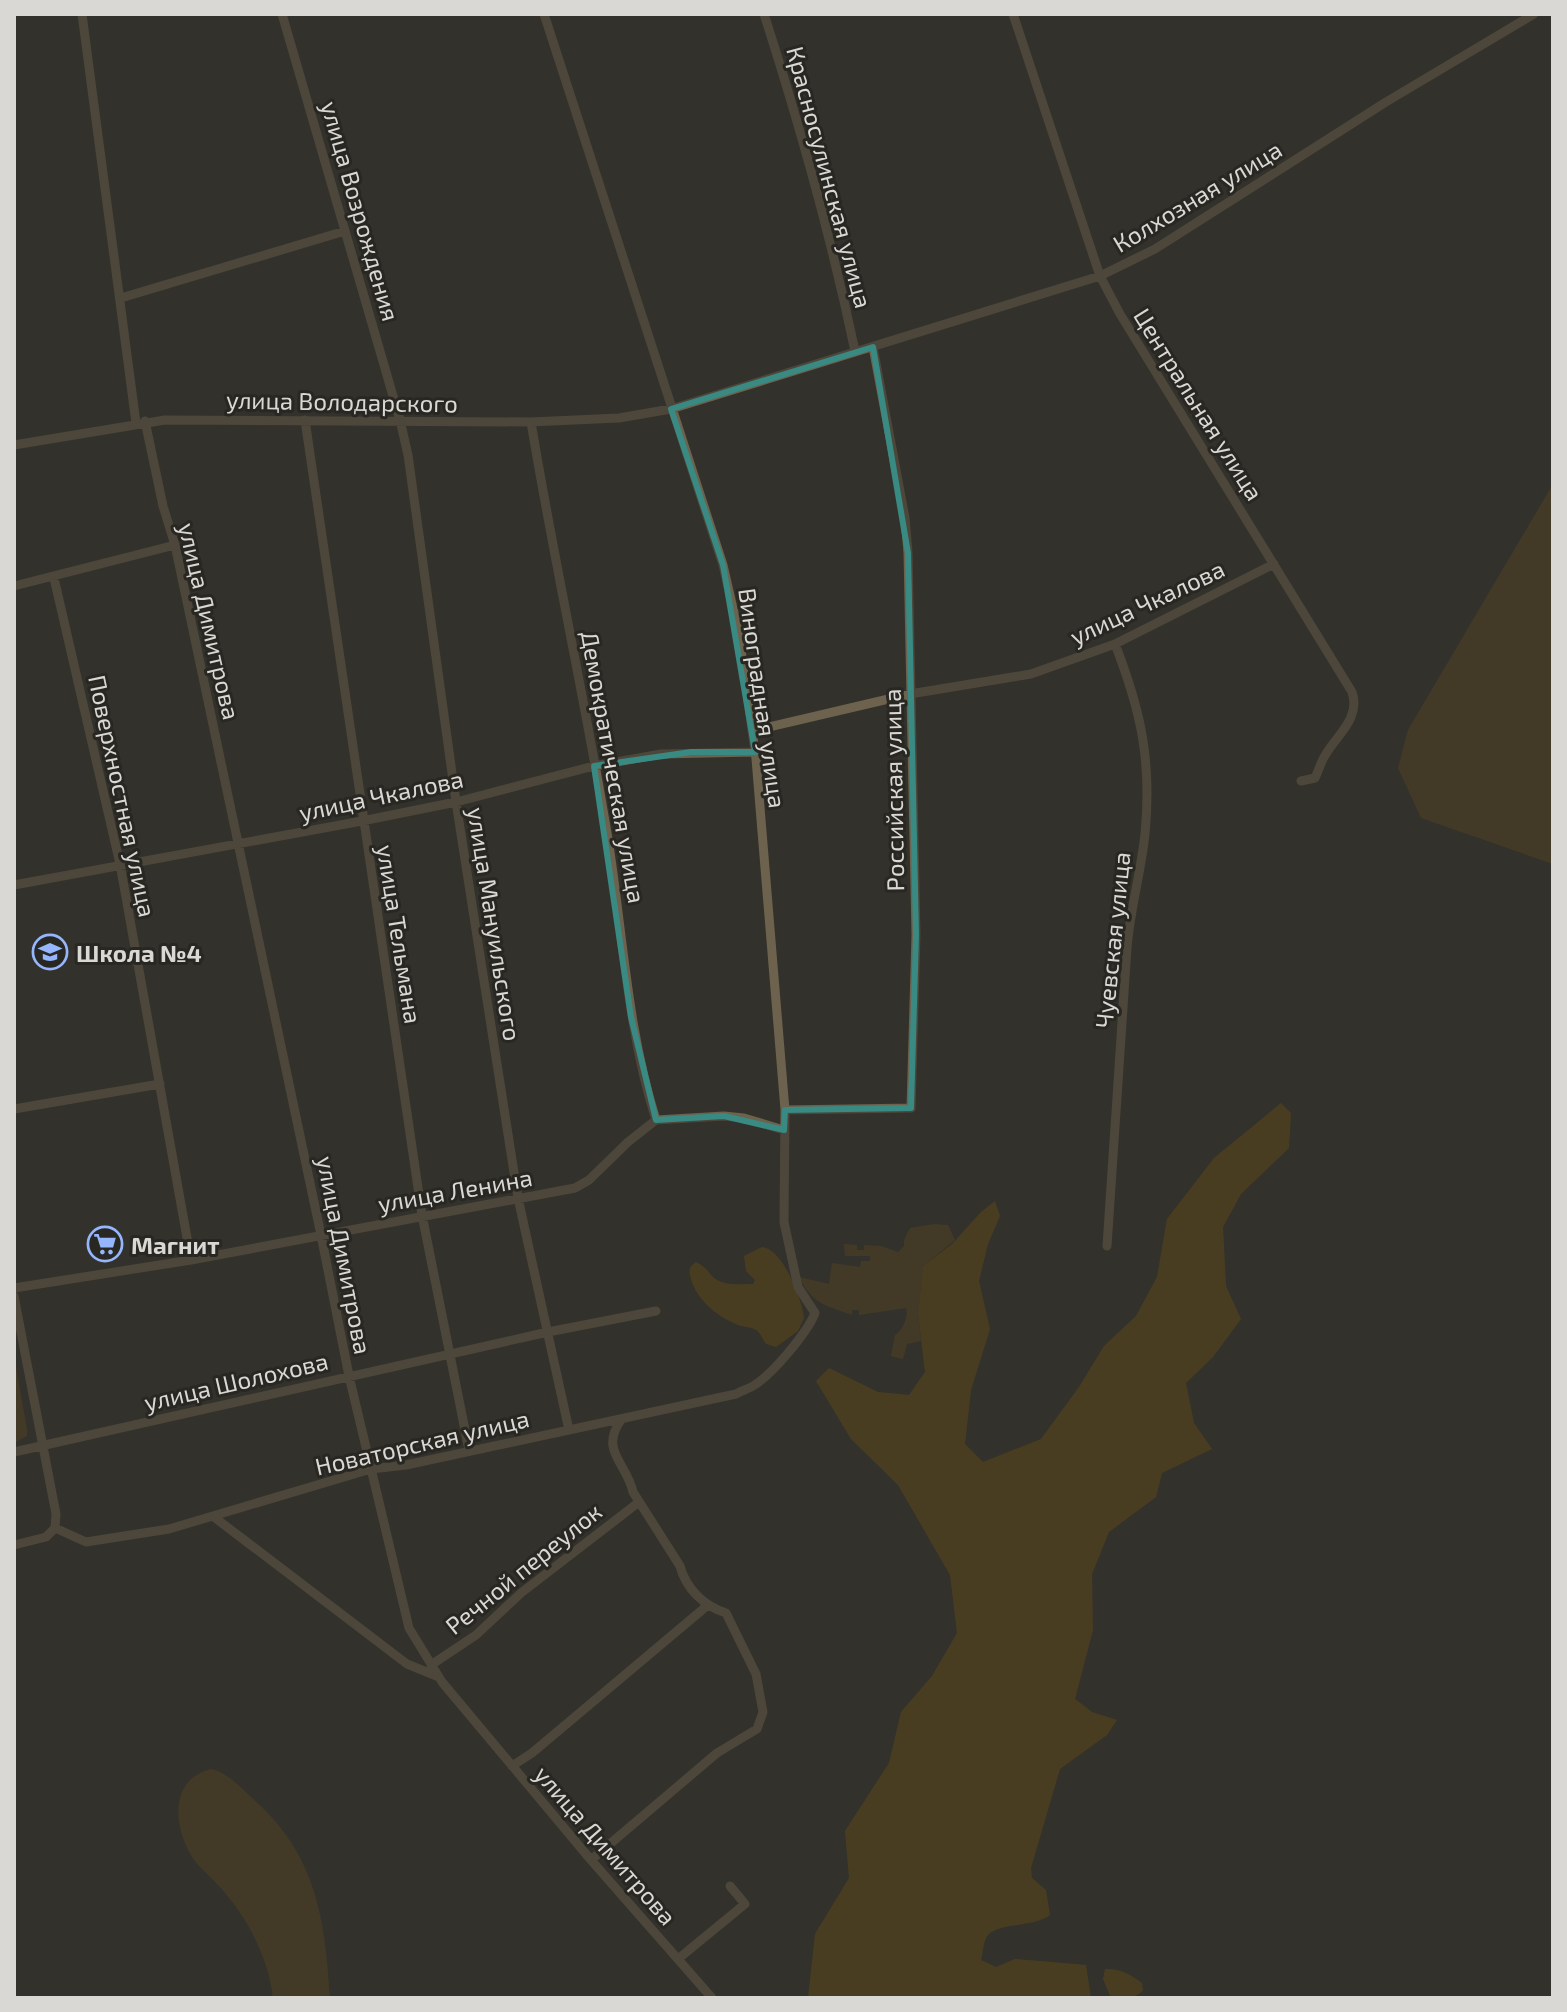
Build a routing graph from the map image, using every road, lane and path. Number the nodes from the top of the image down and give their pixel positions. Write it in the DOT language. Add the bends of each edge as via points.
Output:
graph roads {
  1 [pos="82,14"];
  2 [pos="282,14"];
  3 [pos="544,14"];
  4 [pos="764,14"];
  5 [pos="1013,14"];
  6 [pos="1534,14"];
  7 [pos="345,231"];
  8 [pos="1100,276"];
  9 [pos="121,298"];
  10 [pos="873,347"];
  11 [pos="855,351"];
  12 [pos="671,409"];
  13 [pos="305,420"];
  14 [pos="400,420"];
  15 [pos="140,422"];
  16 [pos="531,422"];
  17 [pos="14,445"];
  18 [pos="175,545"];
  19 [pos="1274,564"];
  20 [pos="54,578"];
  21 [pos="14,586"];
  22 [pos="1115,644"];
  23 [pos="910,694"];
  24 [pos="752,731"];
  25 [pos="755,752"];
  26 [pos="594,766"];
  27 [pos="1301,781"];
  28 [pos="456,802"];
  29 [pos="362,821"];
  30 [pos="238,844"];
  31 [pos="120,864"];
  32 [pos="14,885"];
  33 [pos="160,1084"];
  34 [pos="14,1109"];
  35 [pos="785,1110"];
  36 [pos="656,1120"];
  37 [pos="784,1130"];
  38 [pos="518,1198"];
  39 [pos="422,1215"];
  40 [pos="321,1235"];
  41 [pos="1107,1246"];
  42 [pos="191,1260"];
  43 [pos="14,1288"];
  44 [pos="14,1296"];
  45 [pos="656,1311"];
  46 [pos="815,1313"];
  47 [pos="548,1332"];
  48 [pos="450,1355"];
  49 [pos="349,1376"];
  50 [pos="621,1420"];
  51 [pos="569,1430"];
  52 [pos="43,1445"];
  53 [pos="469,1450"];
  54 [pos="14,1452"];
  55 [pos="371,1469"];
  56 [pos="639,1502"];
  57 [pos="214,1517"];
  58 [pos="55,1528"];
  59 [pos="14,1545"];
  60 [pos="708,1605"];
  61 [pos="431,1665"];
  62 [pos="439,1677"];
  63 [pos="512,1766"];
  64 [pos="591,1860"];
  65 [pos="730,1886"];
  66 [pos="678,1959"];
  67 [pos="712,1998"];
  1 -- 9 [label="street, улица Димитрова"];
  2 -- 7 [label="street, улица Возрождения"];
  3 -- 12 [label="street, Виноградная улица"];
  4 -- 11 [label="street, Красносулинская улица" via="806,146"];
  5 -- 8 [label="street, Центральная улица"];
  6 -- 8 [label="street, Колхозная улица" via="1155,249"];
  7 -- 9 [label="street"];
  7 -- 14 [label="street, улица Возрождения"];
  8 -- 10 [label="street, Колхозная улица"];
  8 -- 19 [label="street, Центральная улица"];
  9 -- 15 [label="street, улица Димитрова"];
  10 -- 11 [label="street, Колхозная улица"];
  10 -- 23 [label="street, Российская улица" via="905,518"];
  11 -- 12 [label="street, Колхозная улица"];
  12 -- 16 [label="street, улица Володарского" via="619,418"];
  12 -- 24 [label="street, Виноградная улица" via="723,565"];
  13 -- 14 [label="street, улица Володарского"];
  13 -- 15 [label="street, улица Володарского"];
  13 -- 29 [label="street, улица Тельмана"];
  14 -- 16 [label="street, улица Володарского"];
  14 -- 28 [label="street, улица Мануильского"];
  15 -- 17 [label="street, улица Володарского"];
  15 -- 18 [label="street, улица Димитрова"];
  16 -- 26 [label="street, Демократическая улица"];
  18 -- 20 [label="street"];
  18 -- 30 [label="street, улица Димитрова"];
  19 -- 22 [label="street, улица Чкалова"];
  19 -- 27 [label="street, Центральная улица" via="1354,700 1343,733 1315,778"];
  20 -- 21 [label="street"];
  20 -- 31 [label="street, Поверхностная улица"];
  22 -- 23 [label="street, улица Чкалова" via="1031,674"];
  22 -- 41 [label="street, Чуевская улица" via="1135,693 1146,749 1147,790 1128,942"];
  23 -- 24 [label="street, улица Чкалова"];
  23 -- 35 [label="street, Российская улица" via="916,935 911,1108"];
  24 -- 25 [label="street, Виноградная улица"];
  25 -- 26 [label="street, улица Чкалова" via="661,754"];
  25 -- 35 [label="street, Виноградная улица"];
  26 -- 28 [label="street, улица Чкалова"];
  26 -- 36 [label="street, Демократическая улица" via="631,1017"];
  28 -- 29 [label="street, улица Чкалова"];
  28 -- 38 [label="street, улица Мануильского"];
  29 -- 30 [label="street, улица Чкалова"];
  29 -- 39 [label="street, улица Тельмана"];
  30 -- 31 [label="street, улица Чкалова"];
  30 -- 40 [label="street, улица Димитрова"];
  31 -- 32 [label="street, улица Чкалова"];
  31 -- 33 [label="street, Поверхностная улица"];
  33 -- 34 [label="street"];
  33 -- 42 [label="street, Поверхностная улица"];
  35 -- 37 [label="street, Виноградная улица"];
  36 -- 37 [label="street" via="724,1116"];
  36 -- 38 [label="street, улица Ленина" via="575,1188"];
  37 -- 46 [label="street, Виноградная улица" via="787,1243 798,1287"];
  38 -- 39 [label="street, улица Ленина"];
  38 -- 47 [label="street, улица Мануильского"];
  39 -- 40 [label="street, улица Ленина"];
  39 -- 48 [label="street, улица Тельмана"];
  40 -- 42 [label="street, улица Ленина"];
  40 -- 49 [label="street, улица Димитрова"];
  42 -- 43 [label="street, улица Ленина"];
  44 -- 52 [label="street"];
  45 -- 47 [label="street, улица Шолохова"];
  46 -- 50 [label="street, Новаторская улица" via="754,1386"];
  47 -- 48 [label="street, улица Шолохова"];
  47 -- 51 [label="street, улица Мануильского"];
  48 -- 49 [label="street, улица Шолохова"];
  48 -- 53 [label="street, улица Тельмана"];
  49 -- 52 [label="street, улица Шолохова"];
  49 -- 55 [label="street, улица Димитрова"];
  50 -- 51 [label="street, Новаторская улица"];
  50 -- 56 [label="street" via="612,1433 614,1456"];
  51 -- 53 [label="street, Новаторская улица"];
  52 -- 54 [label="street, улица Шолохова"];
  52 -- 58 [label="street"];
  53 -- 55 [label="street, Новаторская улица"];
  55 -- 57 [label="street, Новаторская улица"];
  55 -- 61 [label="street, улица Димитрова" via="409,1628"];
  56 -- 60 [label="street" via="684,1581"];
  56 -- 61 [label="street, Речной переулок" via="521,1593 476,1635"];
  57 -- 58 [label="street, Новаторская улица" via="95,1542"];
  57 -- 62 [label="street" via="407,1664"];
  58 -- 59 [label="street" via="46,1537"];
  60 -- 63 [label="street"];
  60 -- 64 [label="street" via="726,1613 756,1674 763,1712 757,1729 717,1753"];
  61 -- 62 [label="street, улица Димитрова"];
  62 -- 63 [label="street, улица Димитрова"];
  63 -- 64 [label="street, улица Димитрова"];
  64 -- 66 [label="street, улица Димитрова"];
  65 -- 66 [label="street" via="745,1904"];
  66 -- 67 [label="street, улица Димитрова"];
}
